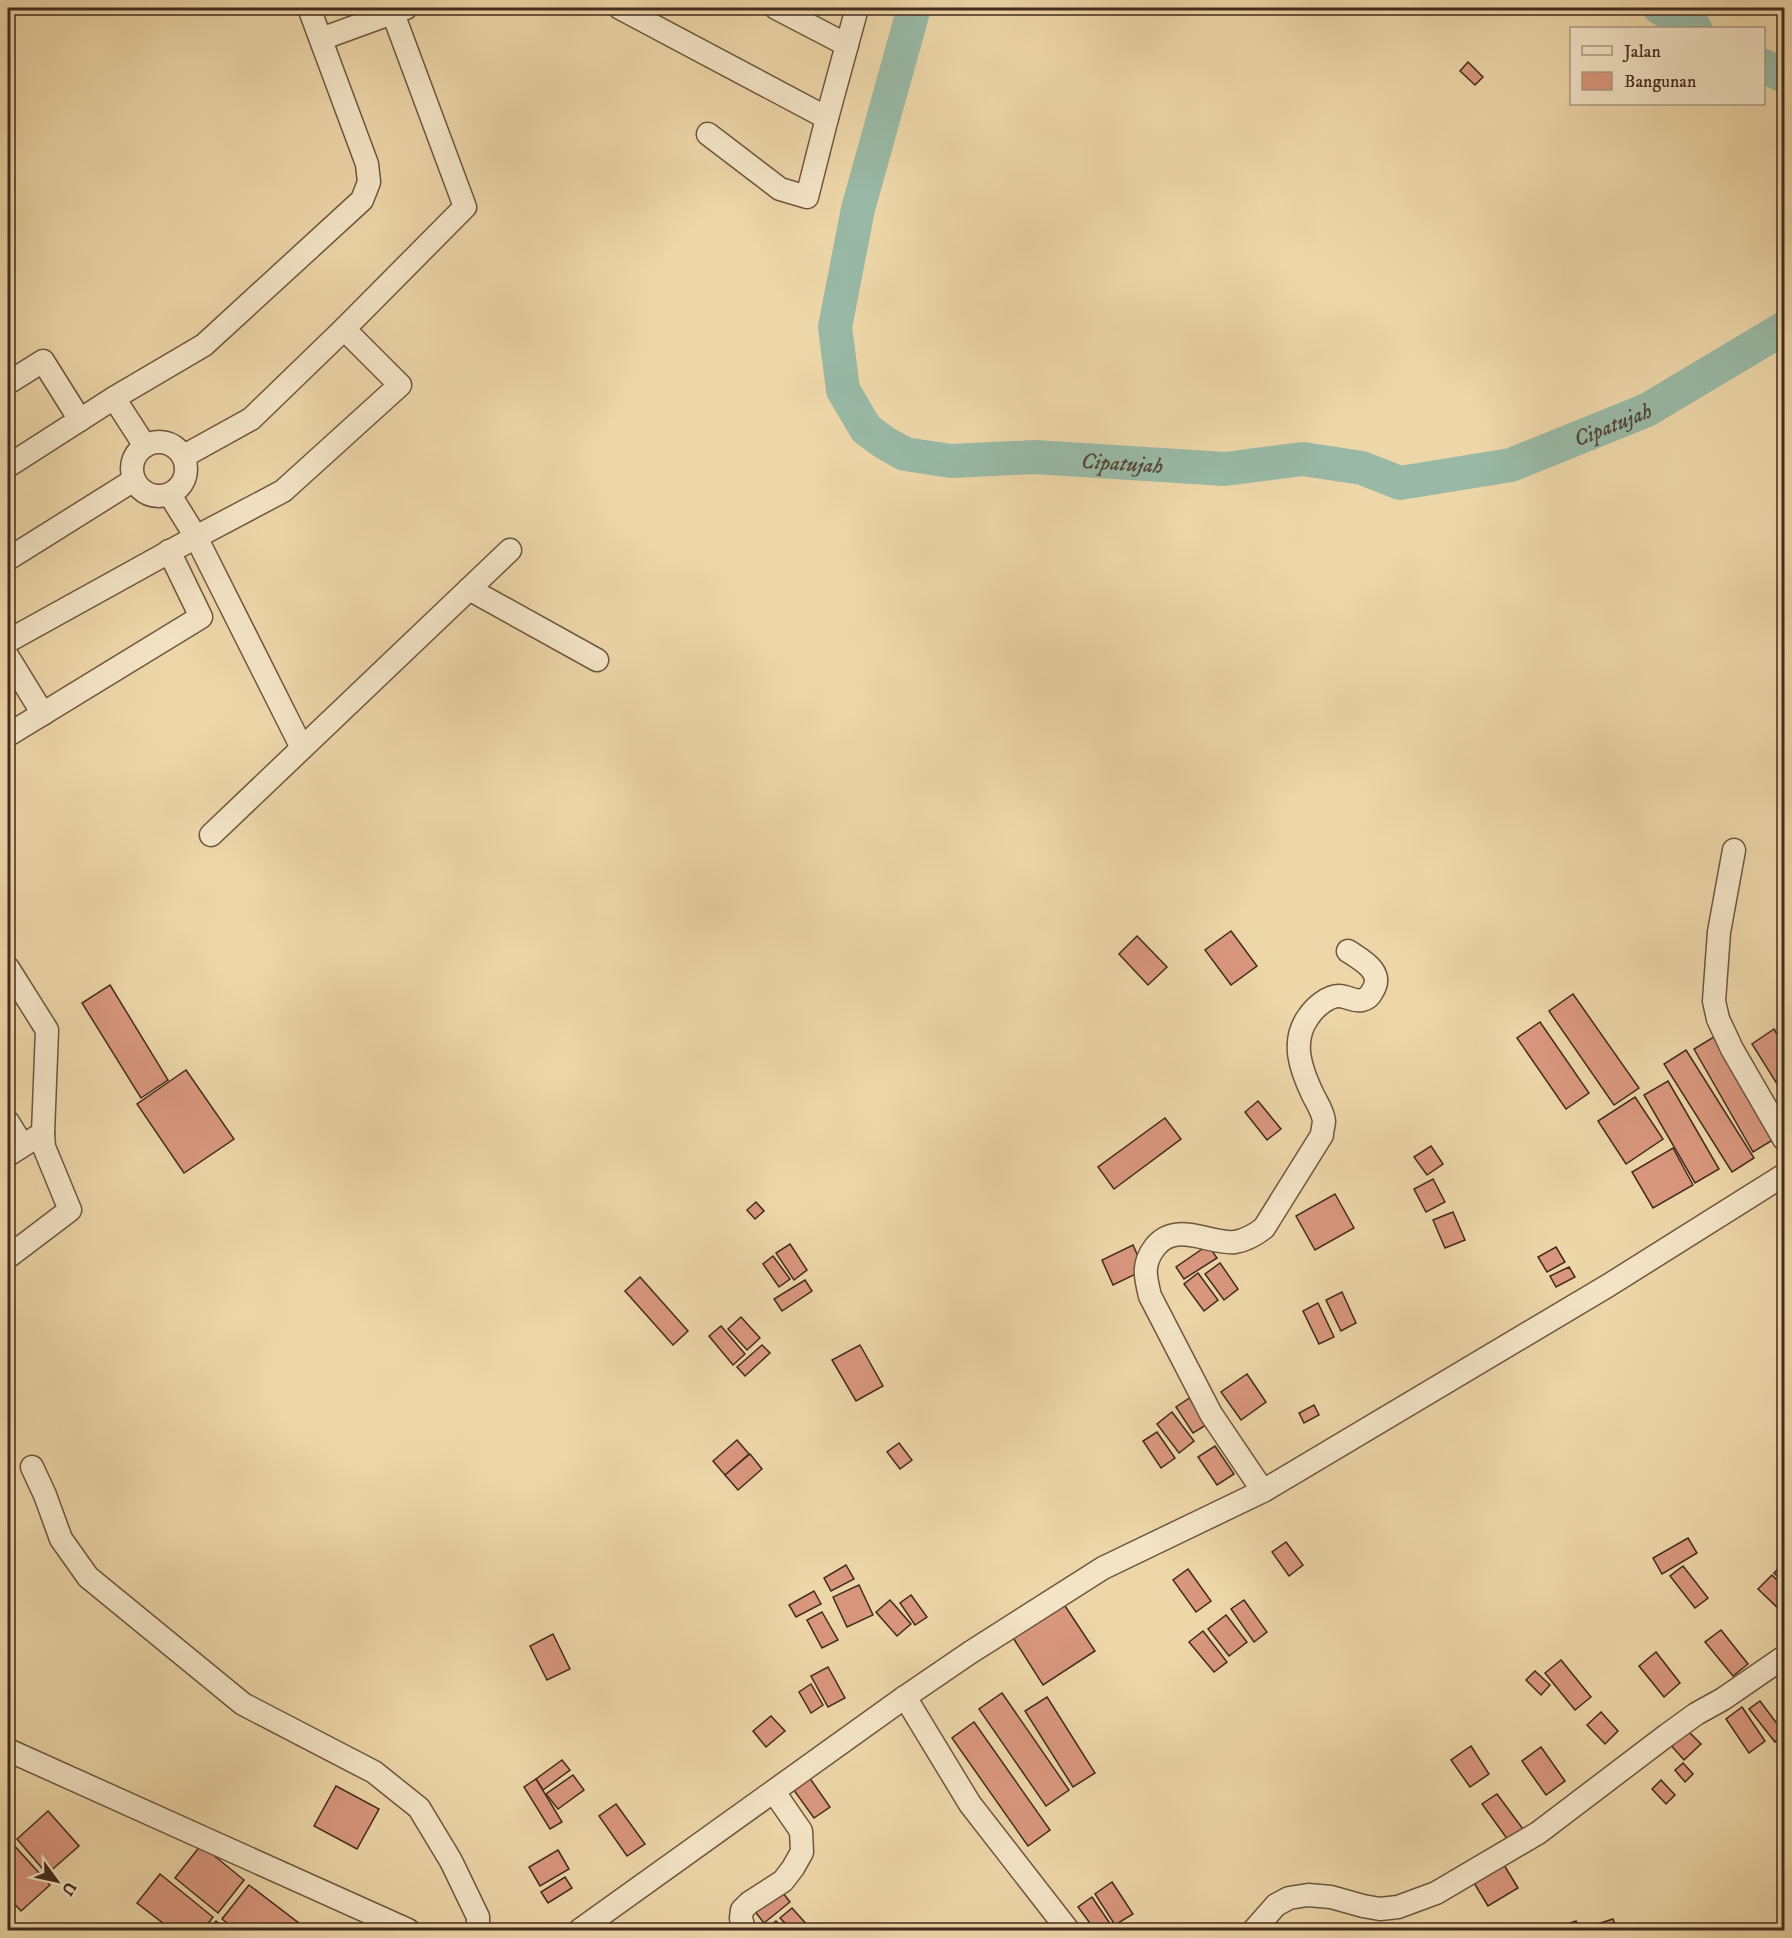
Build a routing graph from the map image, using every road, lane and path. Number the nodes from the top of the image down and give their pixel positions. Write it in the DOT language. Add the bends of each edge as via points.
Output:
graph roads {
  1 [pos="309,8"];
  2 [pos="620,8"];
  3 [pos="776,8"];
  4 [pos="857,8"];
  5 [pos="397,9"];
  6 [pos="321,39"];
  7 [pos="847,45"];
  8 [pos="827,118"];
  9 [pos="708,134"];
  10 [pos="344,329"];
  11 [pos="8,383"];
  12 [pos="114,398"];
  13 [pos="80,420"];
  14 [pos="145,446"];
  15 [pos="184,456"];
  16 [pos="8,466"];
  17 [pos="134,480"];
  18 [pos="170,495"];
  19 [pos="196,537"];
  20 [pos="510,550"];
  21 [pos="169,551"];
  22 [pos="8,559"];
  23 [pos="469,589"];
  24 [pos="8,641"];
  25 [pos="8,657"];
  26 [pos="597,660"];
  27 [pos="43,714"];
  28 [pos="8,735"];
  29 [pos="303,748"];
  30 [pos="211,835"];
  31 [pos="1734,850"];
  32 [pos="1348,951"];
  33 [pos="8,968"];
  34 [pos="8,1122"];
  35 [pos="43,1133"];
  36 [pos="1785,1138"];
  37 [pos="15,1150"];
  38 [pos="1785,1175"];
  39 [pos="8,1257"];
  40 [pos="32,1467"];
  41 [pos="1263,1491"];
  42 [pos="1785,1657"];
  43 [pos="905,1697"];
  44 [pos="8,1750"];
  45 [pos="774,1792"];
  46 [pos="408,1930"];
  47 [pos="478,1930"];
  48 [pos="580,1930"];
  49 [pos="744,1930"];
  50 [pos="1068,1930"];
  51 [pos="1254,1930"];
  1 -- 6 [label="street"];
  2 -- 8 [label="street"];
  3 -- 7 [label="street"];
  4 -- 7 [label="street"];
  5 -- 6 [label="street"];
  5 -- 10 [label="street" via="465,207"];
  6 -- 12 [label="street" via="367,164 369,182 362,200 204,345"];
  7 -- 8 [label="street"];
  8 -- 9 [label="street" via="807,197 780,189"];
  10 -- 15 [label="street" via="251,419"];
  10 -- 19 [label="street" via="400,385 283,491"];
  11 -- 13 [label="street" via="43,361"];
  12 -- 13 [label="street"];
  12 -- 14 [label="street"];
  13 -- 16 [label="street"];
  14 -- 15 [label="street" via="166,443"];
  14 -- 17 [label="street" via="133,463"];
  15 -- 18 [label="street" via="186,476"];
  17 -- 18 [label="street" via="153,496"];
  17 -- 22 [label="street"];
  18 -- 19 [label="street"];
  19 -- 21 [label="street"];
  19 -- 29 [label="street"];
  20 -- 23 [label="street"];
  21 -- 24 [label="street"];
  21 -- 27 [label="street" via="201,617"];
  23 -- 26 [label="street"];
  23 -- 29 [label="street"];
  25 -- 27 [label="street"];
  27 -- 28 [label="street"];
  29 -- 30 [label="street"];
  31 -- 36 [label="street" via="1719,932 1714,1000 1732,1049"];
  32 -- 41 [label="street" via="1376,973 1376,987 1370,996 1359,1001 1339,996 1329,999 1309,1016 1302,1030 1299,1054 1303,1074 1324,1121 1322,1135 1269,1221 1253,1237 1234,1242 1192,1235 1160,1240 1147,1258 1145,1276 1150,1296 1211,1414"];
  33 -- 35 [label="street" via="47,1030"];
  34 -- 37 [label="street"];
  35 -- 37 [label="street"];
  35 -- 39 [label="street" via="44,1147 70,1210"];
  38 -- 41 [label="street"];
  40 -- 47 [label="street" via="61,1539 88,1577 243,1704 374,1772 419,1808 451,1861 478,1917"];
  41 -- 43 [label="street" via="1103,1568"];
  42 -- 51 [label="street" via="1666,1735 1538,1833 1436,1893 1398,1907 1380,1909 1319,1896 1289,1898 1276,1905"];
  43 -- 45 [label="street"];
  43 -- 50 [label="street" via="970,1804"];
  44 -- 46 [label="street"];
  45 -- 48 [label="street"];
  45 -- 49 [label="street" via="801,1831 802,1852 783,1881 742,1910"];
}
